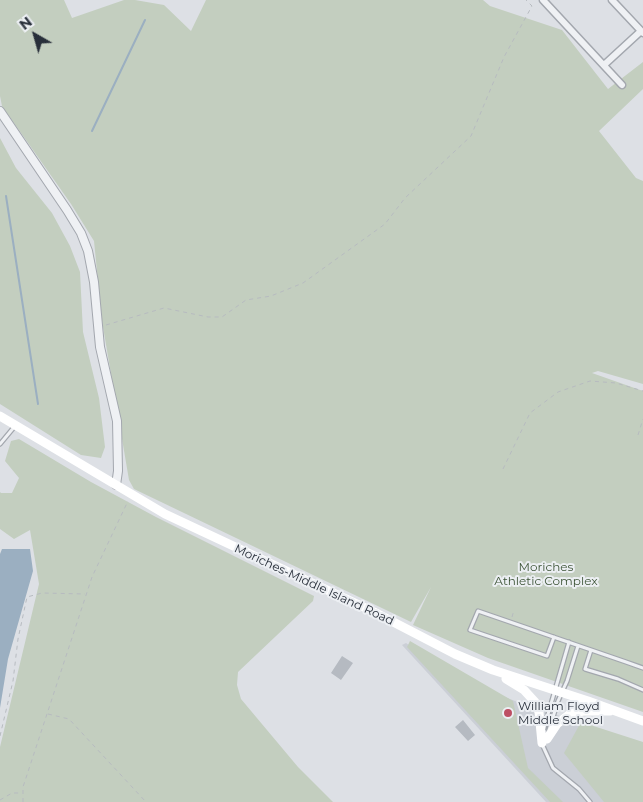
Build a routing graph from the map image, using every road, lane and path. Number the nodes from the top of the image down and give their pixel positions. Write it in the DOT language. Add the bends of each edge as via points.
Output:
graph roads {
  1 [pos="526,0"];
  2 [pos="543,0"];
  3 [pos="612,0"];
  4 [pos="642,32"];
  5 [pos="604,65"];
  6 [pos="622,85"];
  7 [pos="0,111"];
  8 [pos="99,327"];
  9 [pos="643,391"];
  10 [pos="0,416"];
  11 [pos="643,418"];
  12 [pos="15,426"];
  13 [pos="638,435"];
  14 [pos="0,444"];
  15 [pos="503,469"];
  16 [pos="116,485"];
  17 [pos="130,494"];
  18 [pos="86,594"];
  19 [pos="514,610"];
  20 [pos="510,622"];
  21 [pos="554,637"];
  22 [pos="568,642"];
  23 [pos="578,646"];
  24 [pos="591,650"];
  25 [pos="643,668"];
  26 [pos="493,670"];
  27 [pos="643,690"];
  28 [pos="558,691"];
  29 [pos="620,712"];
  30 [pos="48,714"];
  31 [pos="643,721"];
  32 [pos="0,736"];
  33 [pos="545,741"];
  34 [pos="547,756"];
  35 [pos="23,792"];
  36 [pos="0,800"];
  37 [pos="23,802"];
  38 [pos="146,802"];
  39 [pos="590,802"];
  1 -- 8 [label="path" via="532,6 504,56 471,136 405,198 385,224 303,284 271,296 246,300 222,317 164,308"];
  2 -- 5 [label="street"];
  3 -- 4 [label="street"];
  4 -- 5 [label="street"];
  5 -- 6 [label="street"];
  7 -- 8 [label="street" via="84,239 92,266"];
  8 -- 16 [label="street" via="117,421"];
  9 -- 15 [label="path" via="590,380 558,392 530,413"];
  10 -- 12 [label="main road, Moriches-Middle Island Road"];
  11 -- 13 [label="path"];
  12 -- 14 [label="lane"];
  12 -- 16 [label="main road, Moriches-Middle Island Road"];
  16 -- 17 [label="main road, Moriches-Middle Island Road"];
  17 -- 18 [label="path"];
  17 -- 26 [label="main road, Moriches-Middle Island Road" via="190,527"];
  18 -- 30 [label="path"];
  18 -- 32 [label="path" via="42,593 27,597"];
  19 -- 20 [label="path"];
  20 -- 21 [label="lane"];
  20 -- 21 [label="lane" via="478,611 470,630 547,656"];
  21 -- 22 [label="lane"];
  22 -- 23 [label="lane"];
  22 -- 28 [label="lane"];
  23 -- 24 [label="lane"];
  23 -- 28 [label="lane" via="567,680"];
  24 -- 25 [label="lane"];
  24 -- 27 [label="lane" via="585,669"];
  26 -- 28 [label="main road, Moriches-Middle Island Road"];
  26 -- 33 [label="main road" via="524,690 535,702"];
  28 -- 29 [label="main road, Moriches-Middle Island Road"];
  28 -- 33 [label="lane"];
  28 -- 33 [label="lane" via="544,726"];
  29 -- 31 [label="main road, Moriches-Middle Island Road"];
  29 -- 33 [label="main road" via="588,710 574,713 561,720"];
  30 -- 35 [label="path"];
  30 -- 38 [label="path" via="69,719"];
  33 -- 34 [label="lane"];
  33 -- 34 [label="lane"];
  34 -- 39 [label="lane" via="556,772"];
  35 -- 36 [label="path" via="12,793"];
  35 -- 37 [label="path"];
}
